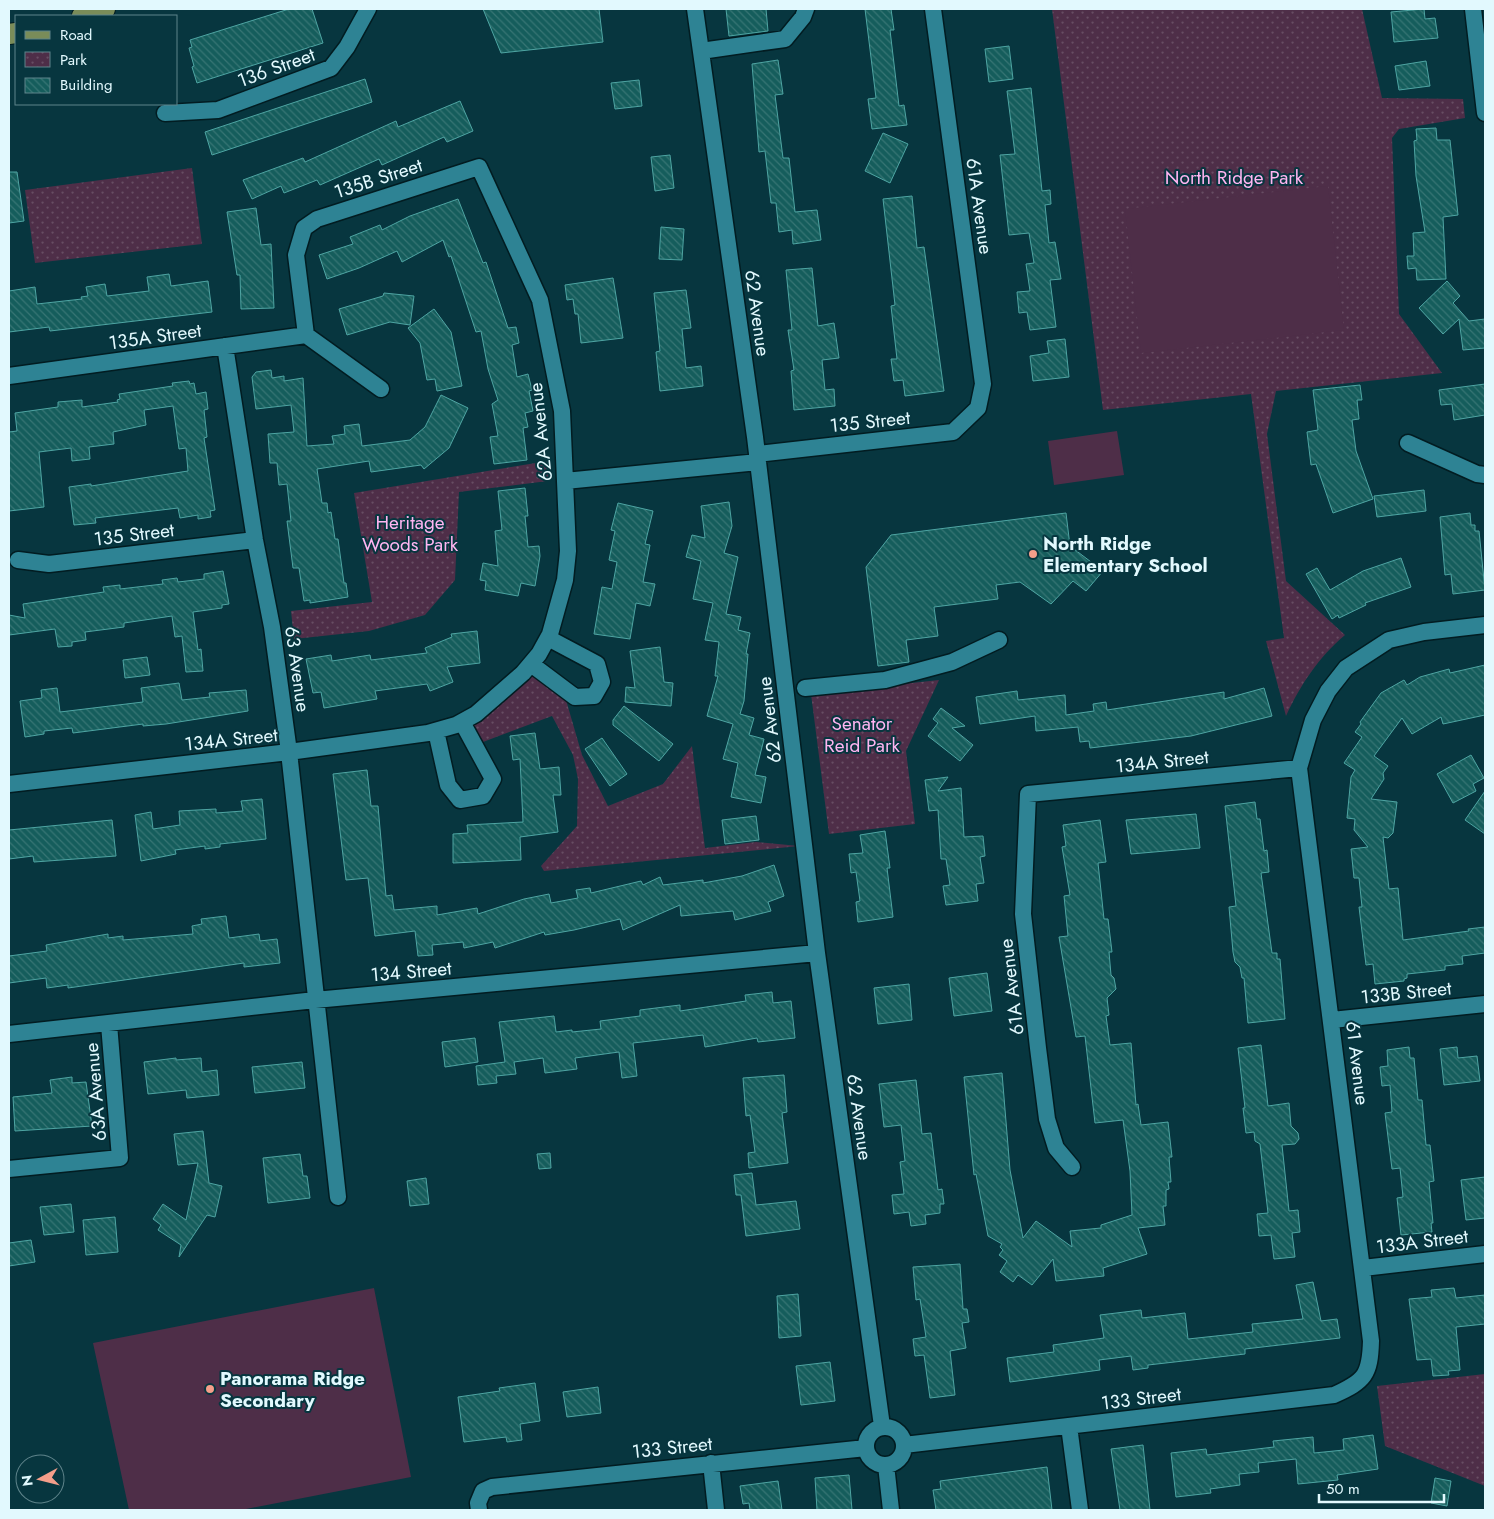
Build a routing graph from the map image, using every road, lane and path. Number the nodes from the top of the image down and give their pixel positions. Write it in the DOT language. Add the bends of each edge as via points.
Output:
graph roads {
  1 [pos="105,9"];
  2 [pos="368,9"];
  3 [pos="695,9"];
  4 [pos="806,9"];
  5 [pos="933,9"];
  6 [pos="1473,9"];
  7 [pos="85,15"];
  8 [pos="701,51"];
  9 [pos="165,113"];
  10 [pos="1485,113"];
  11 [pos="479,166"];
  12 [pos="306,335"];
  13 [pos="224,346"];
  14 [pos="9,376"];
  15 [pos="382,389"];
  16 [pos="978,408"];
  17 [pos="1408,442"];
  18 [pos="758,458"];
  19 [pos="1485,475"];
  20 [pos="565,481"];
  21 [pos="255,540"];
  22 [pos="18,560"];
  23 [pos="1485,625"];
  24 [pos="548,638"];
  25 [pos="999,640"];
  26 [pos="531,664"];
  27 [pos="805,688"];
  28 [pos="506,690"];
  29 [pos="462,722"];
  30 [pos="436,731"];
  31 [pos="289,752"];
  32 [pos="1299,768"];
  33 [pos="9,784"];
  34 [pos="1028,794"];
  35 [pos="817,953"];
  36 [pos="315,1000"];
  37 [pos="1485,1004"];
  38 [pos="1332,1020"];
  39 [pos="109,1024"];
  40 [pos="9,1034"];
  41 [pos="1072,1167"];
  42 [pos="9,1169"];
  43 [pos="338,1197"];
  44 [pos="1485,1254"];
  45 [pos="1363,1268"];
  46 [pos="1370,1364"];
  47 [pos="882,1426"];
  48 [pos="1069,1426"];
  49 [pos="904,1444"];
  50 [pos="866,1448"];
  51 [pos="711,1463"];
  52 [pos="886,1465"];
  53 [pos="479,1510"];
  54 [pos="716,1510"];
  55 [pos="891,1510"];
  56 [pos="1080,1510"];
  1 -- 7 [label="main road"];
  2 -- 9 [label="street, 136 Street" via="331,68 218,110"];
  3 -- 8 [label="street, 62 Avenue"];
  4 -- 8 [label="street" via="803,18 785,39"];
  5 -- 16 [label="street, 61A Avenue" via="983,384"];
  6 -- 10 [label="street"];
  8 -- 18 [label="street, 62 Avenue"];
  11 -- 12 [label="street, 135B Street" via="316,219 304,228 296,255"];
  11 -- 20 [label="street, 62A Avenue" via="540,300 562,410"];
  12 -- 13 [label="street, 135A Street"];
  12 -- 15 [label="street"];
  13 -- 14 [label="street, 135A Street"];
  13 -- 21 [label="street, 63 Avenue"];
  16 -- 18 [label="street, 135 Street" via="954,432"];
  17 -- 19 [label="street"];
  18 -- 20 [label="street, 135 Street"];
  18 -- 35 [label="street, 62 Avenue"];
  20 -- 24 [label="street, 62A Avenue" via="568,551 565,580"];
  21 -- 22 [label="street, 135 Street" via="49,564"];
  21 -- 31 [label="street, 63 Avenue" via="272,628"];
  23 -- 32 [label="street" via="1424,632 1389,640 1346,668 1328,690 1313,720"];
  24 -- 26 [label="street, 62A Avenue"];
  24 -- 26 [label="street" via="597,664 602,682 594,696 576,697"];
  25 -- 27 [label="street" via="952,662 885,680"];
  26 -- 28 [label="street, 62A Avenue"];
  28 -- 29 [label="street, 134A Street"];
  29 -- 30 [label="street, 134A Street"];
  29 -- 30 [label="street" via="493,779 483,796 460,800 448,785"];
  30 -- 31 [label="street, 134A Street"];
  31 -- 33 [label="street, 134A Street"];
  31 -- 36 [label="street, 63 Avenue"];
  32 -- 34 [label="street, 134A Street"];
  32 -- 38 [label="street, 61 Avenue"];
  34 -- 41 [label="street, 61A Avenue" via="1022,914 1046,1119 1056,1148"];
  35 -- 36 [label="street, 134 Street"];
  35 -- 47 [label="street, 62 Avenue"];
  36 -- 39 [label="street, 134 Street"];
  36 -- 43 [label="street, 63 Avenue"];
  37 -- 38 [label="street, 133B Street"];
  38 -- 45 [label="street, 61 Avenue"];
  39 -- 40 [label="street, 134 Street"];
  39 -- 42 [label="street, 63A Avenue" via="120,1158"];
  44 -- 45 [label="street, 133A Street"];
  45 -- 46 [label="street, 61 Avenue" via="1371,1341"];
  46 -- 48 [label="street, 133 Street" via="1366,1375 1355,1386 1334,1395"];
  47 -- 49 [label="street" via="899,1433"];
  47 -- 50 [label="street" via="868,1437"];
  48 -- 49 [label="street, 133 Street"];
  48 -- 56 [label="street"];
  49 -- 52 [label="street" via="898,1460"];
  50 -- 51 [label="street, 133 Street"];
  50 -- 52 [label="street" via="871,1459"];
  51 -- 53 [label="street, 133 Street" via="492,1487 483,1491"];
  51 -- 54 [label="street"];
  52 -- 55 [label="street"];
}
